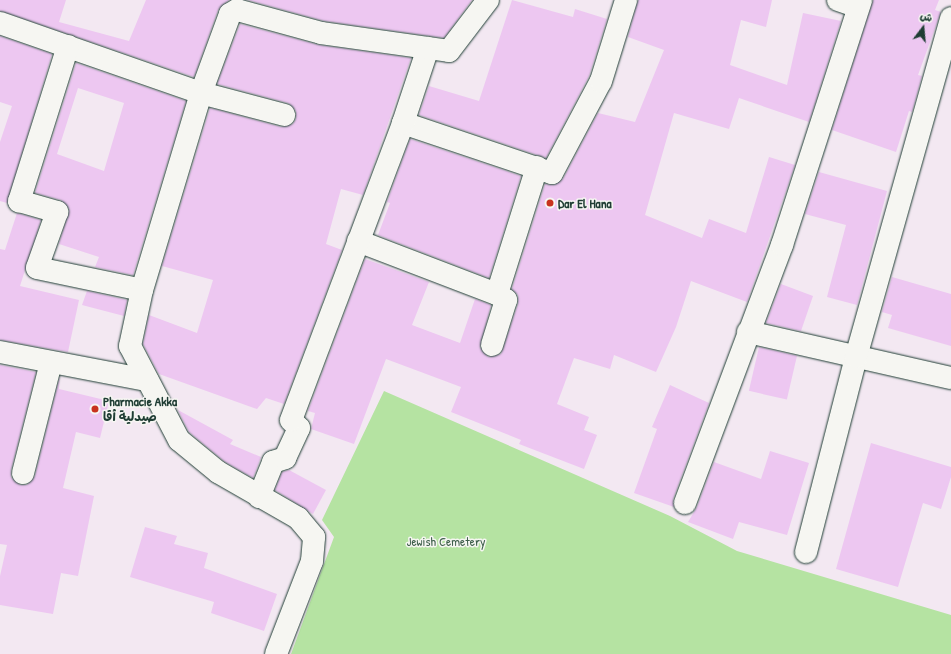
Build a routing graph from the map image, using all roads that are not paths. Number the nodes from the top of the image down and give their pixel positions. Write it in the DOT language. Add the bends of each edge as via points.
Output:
graph roads {
  1 [pos="488,0"];
  2 [pos="626,0"];
  3 [pos="852,2"];
  4 [pos="951,18"];
  5 [pos="0,23"];
  6 [pos="68,46"];
  7 [pos="428,48"];
  8 [pos="201,93"];
  9 [pos="284,115"];
  10 [pos="403,123"];
  11 [pos="537,167"];
  12 [pos="358,241"];
  13 [pos="142,290"];
  14 [pos="497,294"];
  15 [pos="748,332"];
  16 [pos="492,345"];
  17 [pos="0,352"];
  18 [pos="856,357"];
  19 [pos="51,362"];
  20 [pos="951,378"];
  21 [pos="147,380"];
  22 [pos="23,473"];
  23 [pos="259,497"];
  24 [pos="685,504"];
  25 [pos="806,552"];
  26 [pos="276,654"];
  1 -- 7 [label="street" via="449,51"];
  2 -- 11 [label="street" via="601,81 552,173"];
  3 -- 15 [label="street" via="782,245"];
  4 -- 18 [label="street"];
  5 -- 6 [label="street"];
  6 -- 8 [label="street"];
  6 -- 13 [label="street" via="19,201 57,212 37,268"];
  7 -- 8 [label="street" via="322,33 237,10 230,14"];
  7 -- 10 [label="street"];
  8 -- 9 [label="street"];
  8 -- 13 [label="street"];
  10 -- 11 [label="street"];
  10 -- 12 [label="street"];
  11 -- 14 [label="street"];
  12 -- 14 [label="street"];
  12 -- 23 [label="street" via="291,420 299,428 286,458 273,462"];
  13 -- 21 [label="street" via="130,346"];
  14 -- 16 [label="street" via="506,300"];
  15 -- 18 [label="street"];
  15 -- 24 [label="street"];
  17 -- 19 [label="street"];
  18 -- 20 [label="street"];
  18 -- 25 [label="street"];
  19 -- 21 [label="street"];
  19 -- 22 [label="street"];
  21 -- 23 [label="street" via="179,440 218,472"];
  23 -- 26 [label="street" via="298,518 314,537 312,561"];
}
